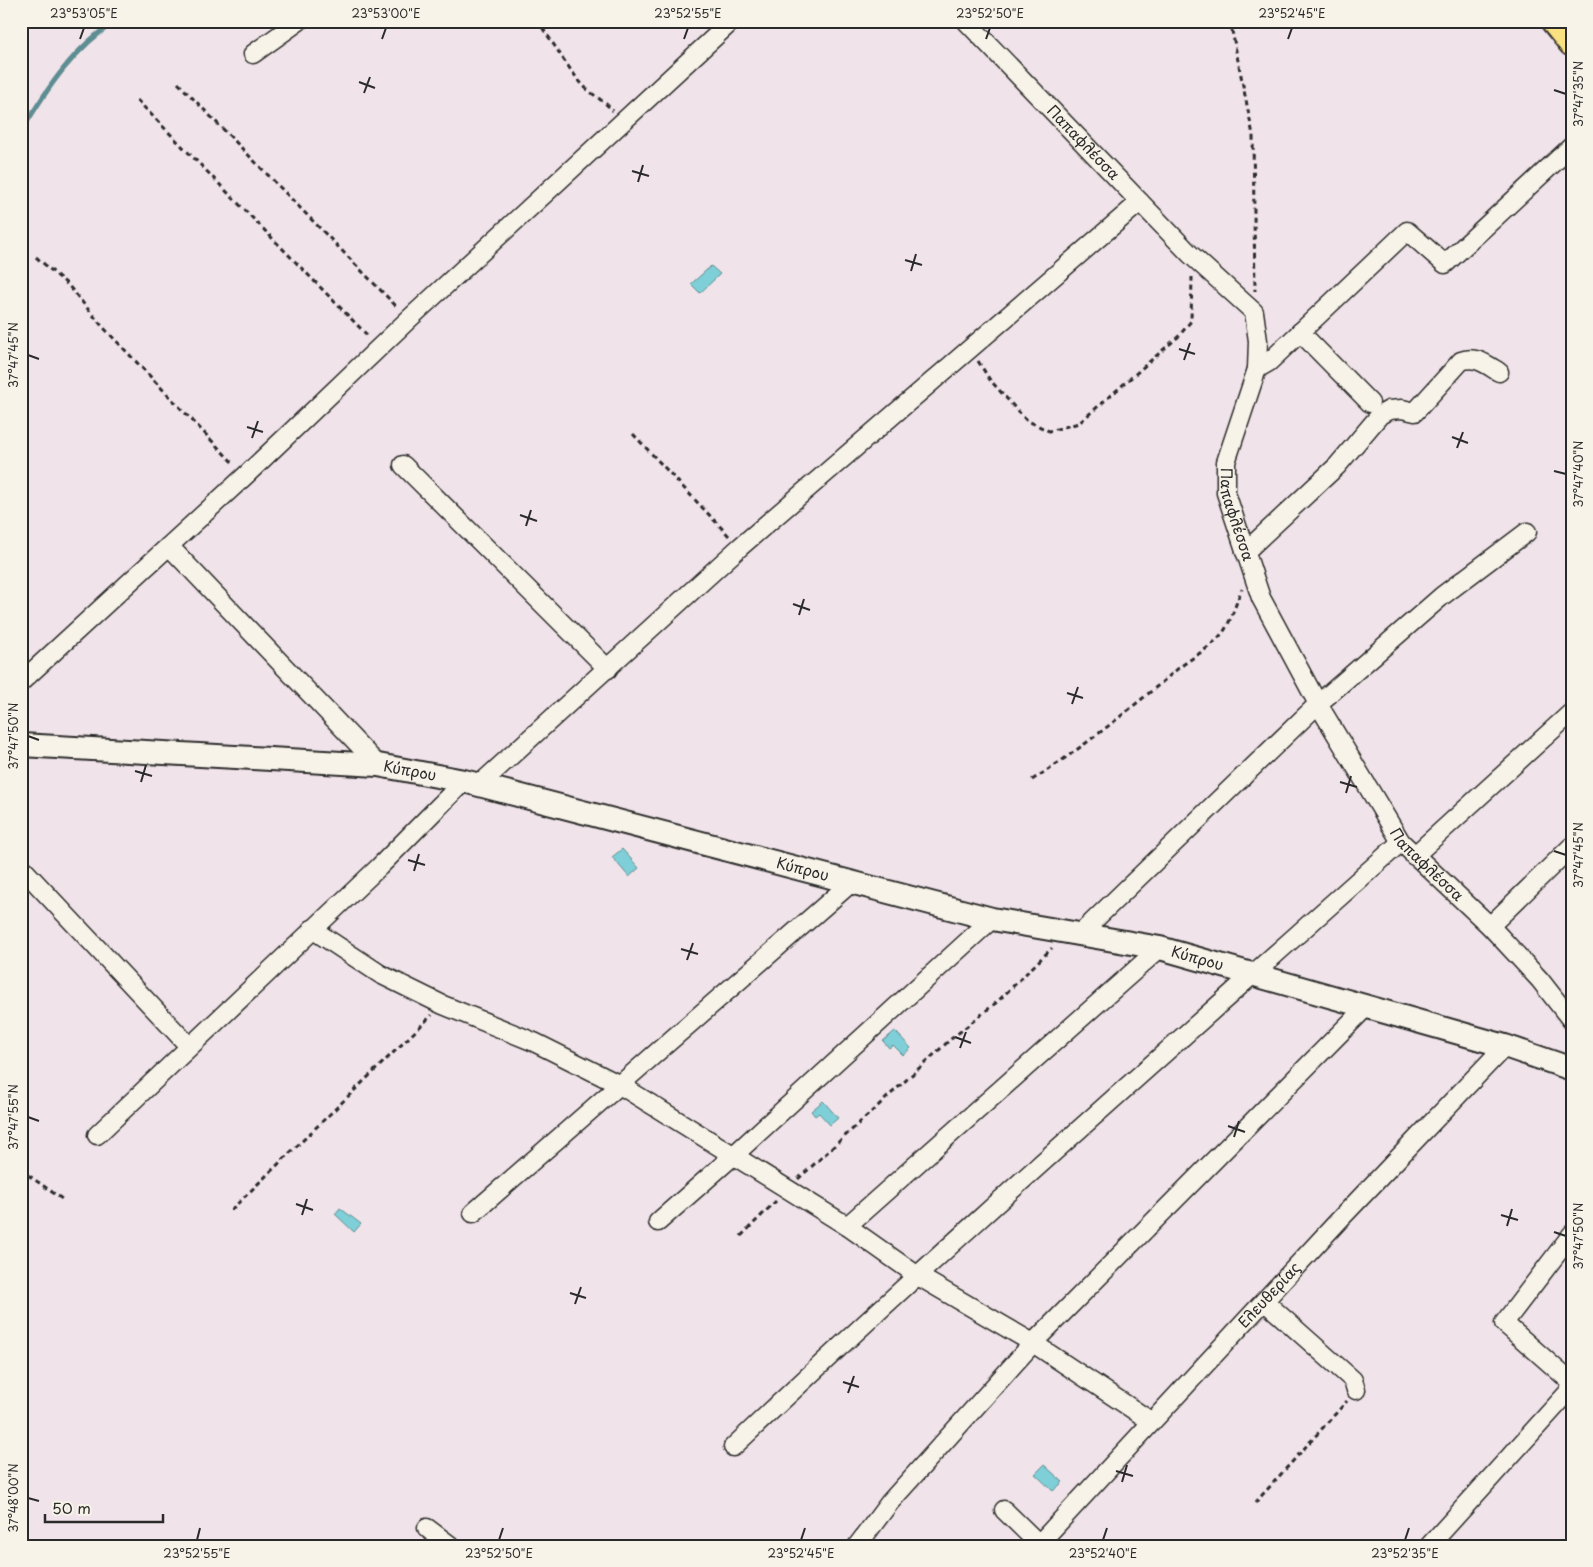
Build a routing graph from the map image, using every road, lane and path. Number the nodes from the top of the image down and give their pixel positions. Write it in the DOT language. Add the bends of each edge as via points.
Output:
graph roads {
  1 [pos="299,21"];
  2 [pos="537,21"];
  3 [pos="732,21"];
  4 [pos="966,21"];
  5 [pos="1230,21"];
  6 [pos="1554,21"];
  7 [pos="1572,42"];
  8 [pos="253,54"];
  9 [pos="178,83"];
  10 [pos="136,100"];
  11 [pos="623,122"];
  12 [pos="1572,146"];
  13 [pos="1140,202"];
  14 [pos="1190,254"];
  15 [pos="36,258"];
  16 [pos="1254,312"];
  17 [pos="409,319"];
  18 [pos="1300,332"];
  19 [pos="974,346"];
  20 [pos="379,347"];
  21 [pos="1257,369"];
  22 [pos="1499,372"];
  23 [pos="1370,403"];
  24 [pos="633,434"];
  25 [pos="404,465"];
  26 [pos="245,476"];
  27 [pos="1527,532"];
  28 [pos="169,546"];
  29 [pos="740,547"];
  30 [pos="1245,552"];
  31 [pos="1250,570"];
  32 [pos="608,668"];
  33 [pos="21,682"];
  34 [pos="1318,704"];
  35 [pos="1572,712"];
  36 [pos="21,745"];
  37 [pos="378,765"];
  38 [pos="1032,780"];
  39 [pos="471,783"];
  40 [pos="1401,842"];
  41 [pos="1572,846"];
  42 [pos="1414,856"];
  43 [pos="21,867"];
  44 [pos="852,882"];
  45 [pos="992,919"];
  46 [pos="1490,926"];
  47 [pos="312,929"];
  48 [pos="1074,933"];
  49 [pos="1160,948"];
  50 [pos="1253,975"];
  51 [pos="443,1005"];
  52 [pos="1365,1008"];
  53 [pos="1572,1021"];
  54 [pos="188,1046"];
  55 [pos="1505,1046"];
  56 [pos="1572,1069"];
  57 [pos="620,1085"];
  58 [pos="97,1135"];
  59 [pos="734,1155"];
  60 [pos="21,1170"];
  61 [pos="786,1190"];
  62 [pos="62,1199"];
  63 [pos="231,1210"];
  64 [pos="473,1213"];
  65 [pos="658,1222"];
  66 [pos="847,1226"];
  67 [pos="1572,1234"];
  68 [pos="741,1236"];
  69 [pos="918,1276"];
  70 [pos="1264,1301"];
  71 [pos="1033,1343"];
  72 [pos="1572,1383"];
  73 [pos="1572,1388"];
  74 [pos="1356,1390"];
  75 [pos="1152,1422"];
  76 [pos="733,1447"];
  77 [pos="1255,1503"];
  78 [pos="1004,1510"];
  79 [pos="427,1528"];
  80 [pos="1039,1545"];
  81 [pos="450,1546"];
  82 [pos="857,1546"];
  83 [pos="1429,1546"];
  1 -- 8 [label="street"];
  2 -- 11 [label="path" via="583,85 604,100"];
  3 -- 11 [label="street"];
  4 -- 13 [label="street, Παπαφλέσσα"];
  5 -- 16 [label="path" via="1253,135 1257,272"];
  6 -- 7 [label="main road"];
  9 -- 17 [label="path"];
  10 -- 20 [label="path"];
  11 -- 17 [label="street"];
  12 -- 18 [label="street" via="1444,264 1407,231"];
  13 -- 14 [label="street, Παπαφλέσσα"];
  13 -- 19 [label="street"];
  14 -- 16 [label="street, Παπαφλέσσα"];
  14 -- 19 [label="path" via="1193,286 1191,321 1179,336 1079,423 1049,431 1026,420 978,363"];
  15 -- 26 [label="path" via="68,285 102,326"];
  16 -- 21 [label="street, Παπαφλέσσα"];
  17 -- 20 [label="street"];
  18 -- 21 [label="street"];
  18 -- 23 [label="street"];
  19 -- 29 [label="street"];
  20 -- 26 [label="street"];
  21 -- 30 [label="street, Παπαφλέσσα" via="1226,462 1226,493"];
  22 -- 30 [label="street" via="1468,358 1461,361 1415,412 1390,410 1380,416 1337,466"];
  24 -- 29 [label="path"];
  25 -- 32 [label="street"];
  26 -- 28 [label="street"];
  27 -- 34 [label="street" via="1442,596"];
  28 -- 33 [label="street"];
  28 -- 37 [label="street"];
  29 -- 32 [label="street"];
  30 -- 31 [label="street, Παπαφλέσσα"];
  31 -- 34 [label="street, Παπαφλέσσα" via="1261,598"];
  31 -- 38 [label="path" via="1224,631 1201,654 1076,752"];
  32 -- 39 [label="street"];
  34 -- 40 [label="street, Παπαφλέσσα"];
  34 -- 48 [label="street"];
  35 -- 42 [label="street"];
  36 -- 37 [label="street, Κύπρου"];
  37 -- 39 [label="street, Κύπρου"];
  39 -- 44 [label="street, Κύπρου"];
  39 -- 47 [label="street"];
  40 -- 42 [label="street, Παπαφλέσσα"];
  40 -- 50 [label="street"];
  41 -- 46 [label="street"];
  42 -- 46 [label="street, Παπαφλέσσα"];
  43 -- 54 [label="street"];
  44 -- 45 [label="street, Κύπρου"];
  44 -- 57 [label="street"];
  45 -- 48 [label="street, Κύπρου"];
  45 -- 59 [label="street"];
  46 -- 53 [label="street, Παπαφλέσσα" via="1540,980"];
  47 -- 51 [label="street" via="380,974"];
  47 -- 54 [label="street"];
  48 -- 49 [label="street, Κύπρου"];
  48 -- 61 [label="path" via="951,1039"];
  49 -- 50 [label="street, Κύπρου"];
  49 -- 66 [label="street"];
  50 -- 52 [label="street, Κύπρου"];
  50 -- 69 [label="street"];
  51 -- 57 [label="street" via="534,1042"];
  51 -- 63 [label="path"];
  52 -- 55 [label="street, Κύπρου"];
  52 -- 71 [label="street"];
  54 -- 58 [label="street"];
  55 -- 56 [label="street, Κύπρου"];
  55 -- 70 [label="street, Ελευθερίας"];
  57 -- 59 [label="street"];
  57 -- 64 [label="street"];
  59 -- 61 [label="street"];
  59 -- 65 [label="street"];
  60 -- 62 [label="path"];
  61 -- 66 [label="street"];
  61 -- 68 [label="path"];
  66 -- 69 [label="street"];
  67 -- 72 [label="street" via="1504,1323"];
  69 -- 71 [label="street"];
  69 -- 76 [label="street" via="858,1328"];
  70 -- 74 [label="street" via="1353,1380"];
  70 -- 75 [label="street, Ελευθερίας"];
  71 -- 75 [label="street"];
  71 -- 82 [label="street" via="890,1502"];
  73 -- 83 [label="street"];
  74 -- 77 [label="path"];
  75 -- 80 [label="street, Ελευθερίας"];
  78 -- 80 [label="street"];
  79 -- 81 [label="street"];
}
